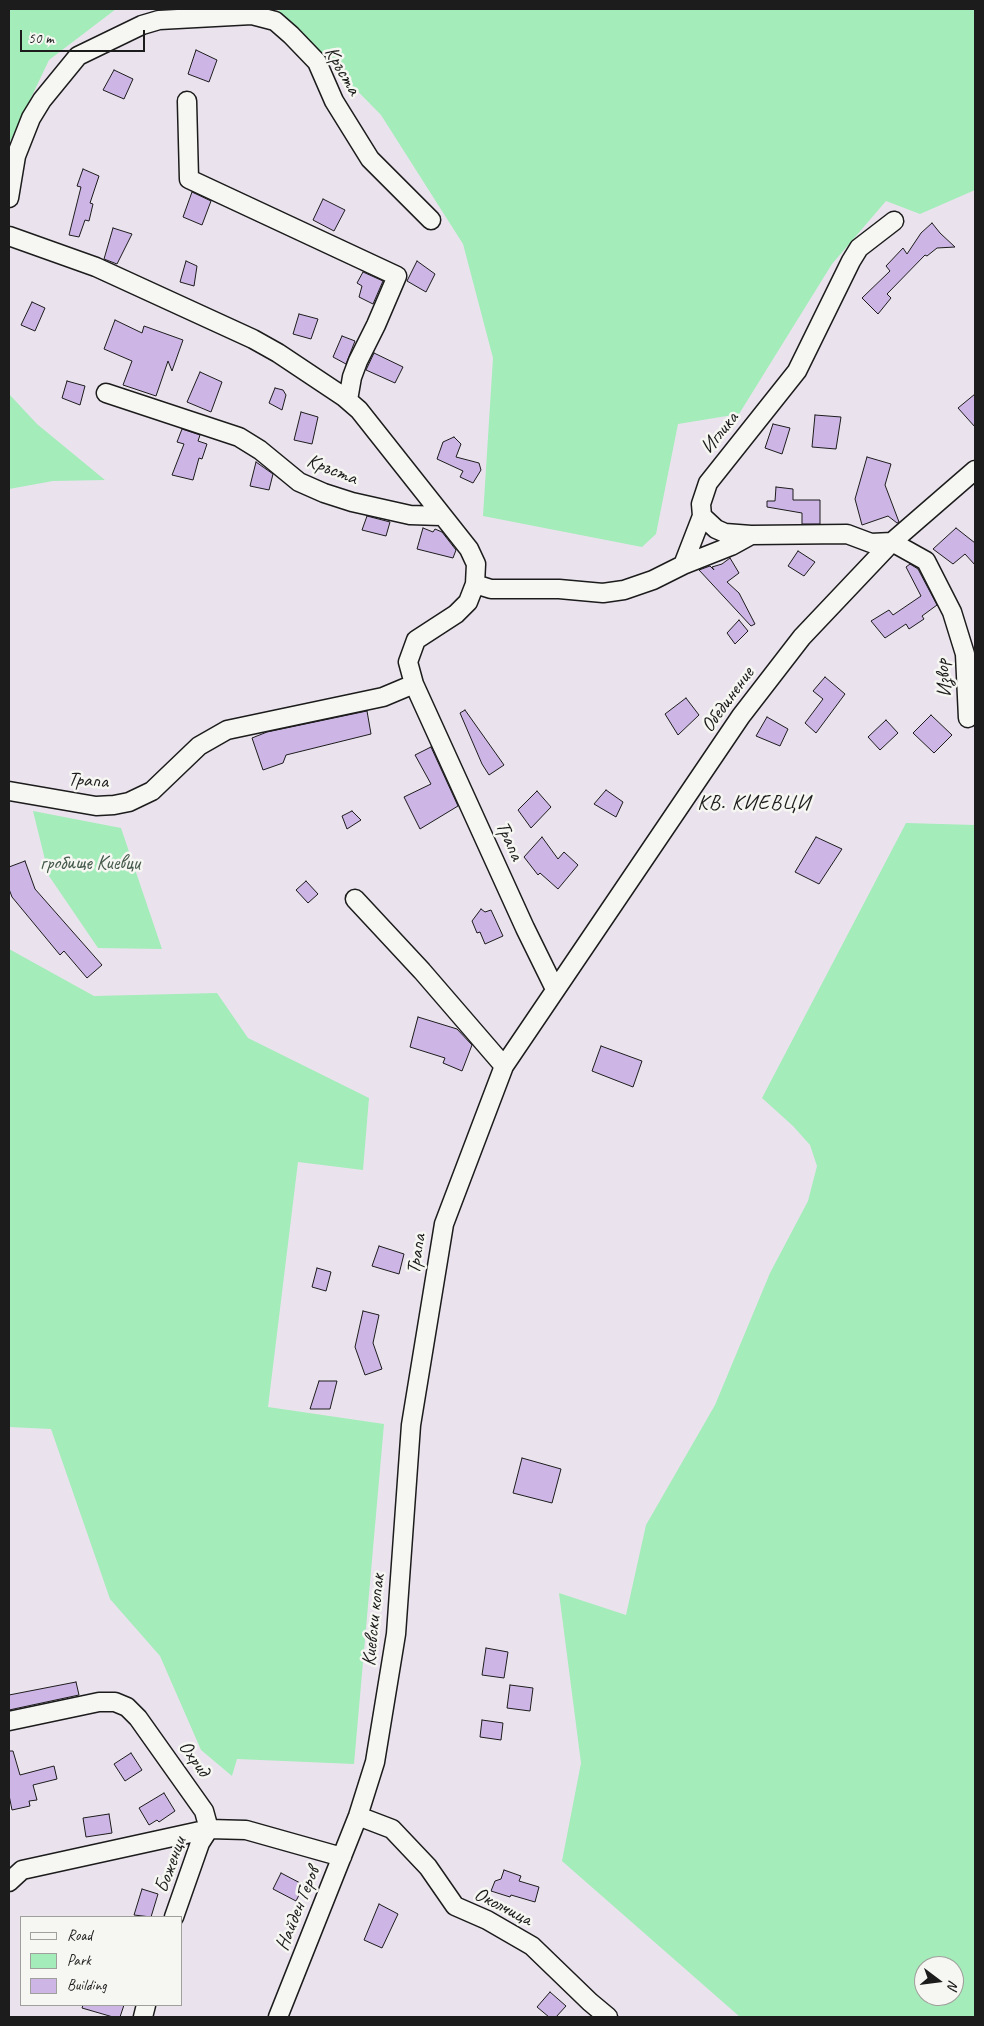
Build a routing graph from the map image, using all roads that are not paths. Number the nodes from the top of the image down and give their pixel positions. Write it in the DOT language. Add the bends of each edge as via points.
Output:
graph roads {
  1 [pos="187,100"];
  2 [pos="9,198"];
  3 [pos="431,220"];
  4 [pos="894,221"];
  5 [pos="9,236"];
  6 [pos="106,393"];
  7 [pos="348,400"];
  8 [pos="975,470"];
  9 [pos="441,516"];
  10 [pos="702,516"];
  11 [pos="751,535"];
  12 [pos="892,542"];
  13 [pos="683,565"];
  14 [pos="475,584"];
  15 [pos="414,684"];
  16 [pos="968,718"];
  17 [pos="9,791"];
  18 [pos="355,899"];
  19 [pos="555,989"];
  20 [pos="504,1066"];
  21 [pos="411,1425"];
  22 [pos="9,1721"];
  23 [pos="358,1816"];
  24 [pos="209,1829"];
  25 [pos="342,1857"];
  26 [pos="9,1882"];
  27 [pos="174,1916"];
  28 [pos="278,2017"];
  29 [pos="608,2017"];
  1 -- 7 [label="street" via="189,179 397,276 358,361"];
  2 -- 3 [label="street, Кръста" via="16,156 31,118 78,56 142,25 160,20 252,15 275,21 317,62 334,101 370,158"];
  4 -- 10 [label="street, Иглика" via="859,248 805,359 708,483 701,504"];
  5 -- 7 [label="street" via="96,268 252,339"];
  6 -- 9 [label="street, Кръста" via="239,437 299,482 324,493 410,515"];
  7 -- 9 [label="street"];
  8 -- 12 [label="street, Обединение"];
  9 -- 14 [label="street" via="468,548 476,564"];
  10 -- 11 [label="street" via="720,531"];
  10 -- 13 [label="street, Иглика"];
  11 -- 12 [label="street" via="847,534 871,543"];
  11 -- 13 [label="street"];
  12 -- 16 [label="street, Извор" via="926,561 952,612 965,654"];
  12 -- 19 [label="street, Обединение" via="802,637 741,716"];
  13 -- 14 [label="street" via="654,580 603,593 491,589"];
  14 -- 15 [label="street" via="468,602 456,614 416,640 408,662"];
  15 -- 17 [label="street, Трапа" via="383,697 228,730 198,746 152,791 129,802 96,806"];
  15 -- 19 [label="street, Трапа"];
  18 -- 20 [label="street"];
  19 -- 20 [label="street, Трапа"];
  20 -- 21 [label="street, Трапа" via="444,1224"];
  21 -- 23 [label="street, Киевски копак" via="396,1634 375,1762"];
  22 -- 24 [label="street, Охрид" via="99,1702 127,1706 204,1811"];
  23 -- 25 [label="street, Найден Геров"];
  23 -- 29 [label="street, Околчица" via="392,1829 428,1867 455,1906 532,1946"];
  24 -- 25 [label="street" via="246,1830"];
  24 -- 26 [label="street" via="22,1870"];
  24 -- 27 [label="street, Боженци" via="200,1843"];
  25 -- 28 [label="street, Найден Геров"];
}
